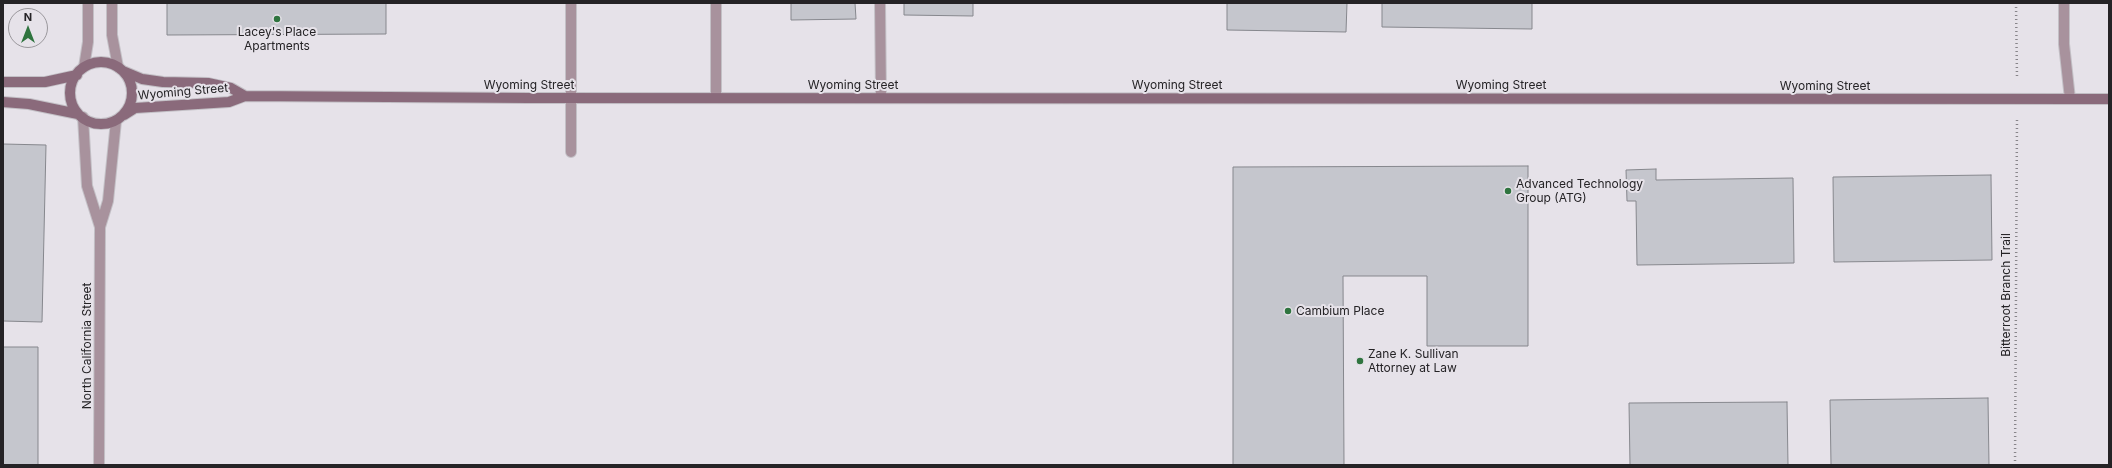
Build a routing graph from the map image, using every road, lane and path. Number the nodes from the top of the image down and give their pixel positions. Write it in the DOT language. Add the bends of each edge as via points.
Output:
graph roads {
  1 [pos="88,3"];
  2 [pos="112,3"];
  3 [pos="571,3"];
  4 [pos="716,3"];
  5 [pos="880,3"];
  6 [pos="2016,3"];
  7 [pos="2064,3"];
  8 [pos="84,67"];
  9 [pos="120,69"];
  10 [pos="2017,70"];
  11 [pos="77,75"];
  12 [pos="3,82"];
  13 [pos="245,96"];
  14 [pos="571,98"];
  15 [pos="716,98"];
  16 [pos="881,98"];
  17 [pos="2070,99"];
  18 [pos="2109,99"];
  19 [pos="3,102"];
  20 [pos="80,116"];
  21 [pos="120,118"];
  22 [pos="2017,125"];
  23 [pos="571,152"];
  24 [pos="100,227"];
  25 [pos="99,465"];
  26 [pos="2015,465"];
  1 -- 8 [label="street" via="88,42"];
  2 -- 9 [label="street" via="112,35"];
  3 -- 14 [label="street"];
  4 -- 15 [label="street"];
  5 -- 16 [label="street"];
  6 -- 10 [label="path"];
  7 -- 17 [label="street" via="2064,44"];
  8 -- 9 [label="street" via="104,62"];
  8 -- 11 [label="street"];
  9 -- 13 [label="street, Wyoming Street" via="142,79 215,85 231,88"];
  9 -- 21 [label="street" via="129,78 132,97 130,107"];
  11 -- 12 [label="street" via="45,82"];
  11 -- 20 [label="street" via="70,95"];
  13 -- 14 [label="street, Wyoming Street"];
  13 -- 21 [label="street, Wyoming Street" via="221,103 135,108"];
  14 -- 15 [label="street, Wyoming Street"];
  14 -- 23 [label="street"];
  15 -- 16 [label="street, Wyoming Street"];
  16 -- 17 [label="street, Wyoming Street"];
  17 -- 18 [label="street, Wyoming Street"];
  19 -- 20 [label="street" via="29,104"];
  20 -- 21 [label="street" via="96,124 106,124"];
  20 -- 24 [label="street, North California Street" via="87,186"];
  21 -- 24 [label="street, North California Street" via="108,201"];
  22 -- 26 [label="path, Bitterroot Branch Trail"];
  24 -- 25 [label="street, North California Street"];
}
